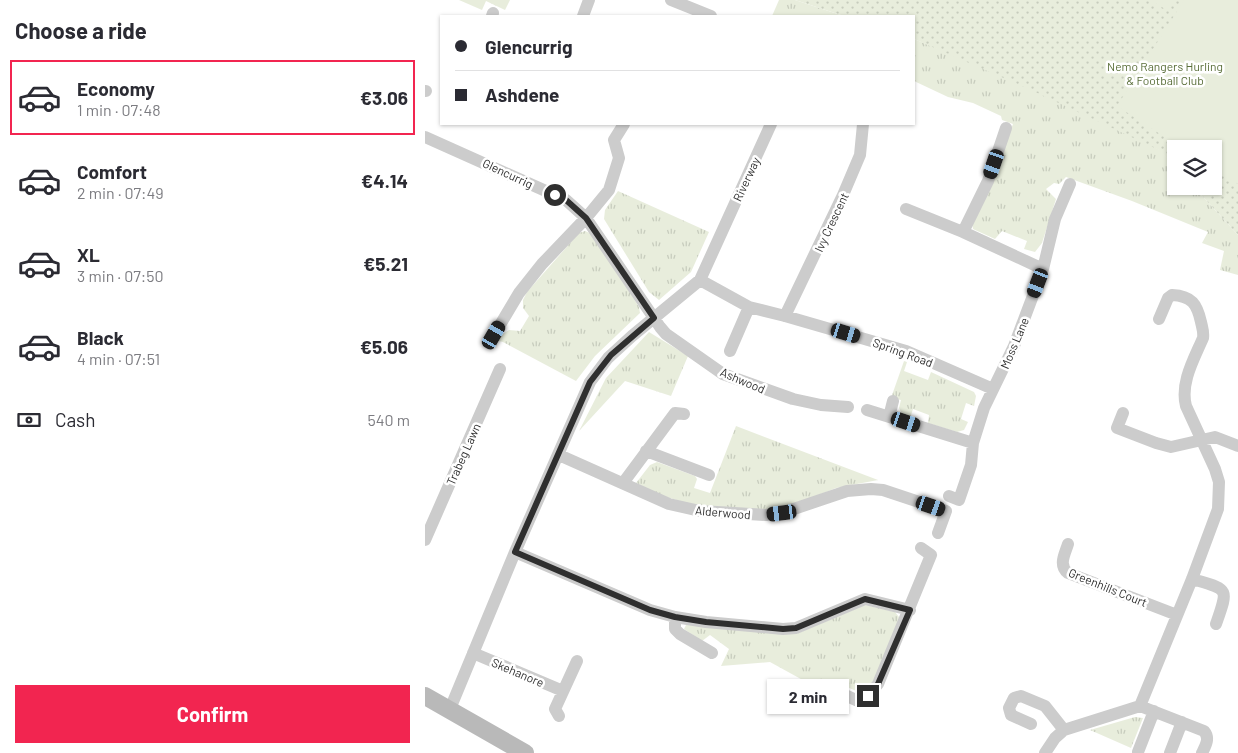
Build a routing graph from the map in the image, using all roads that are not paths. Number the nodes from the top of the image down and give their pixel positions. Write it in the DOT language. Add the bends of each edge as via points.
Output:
graph roads {
  1 [pos="589,0"];
  2 [pos="671,0"];
  3 [pos="583,15"];
  4 [pos="708,15"];
  5 [pos="623,125"];
  6 [pos="771,125"];
  7 [pos="863,125"];
  8 [pos="1006,128"];
  9 [pos="425,137"];
  10 [pos="1070,184"];
  11 [pos="906,209"];
  12 [pos="586,218"];
  13 [pos="963,232"];
  14 [pos="1043,269"];
  15 [pos="700,280"];
  16 [pos="749,307"];
  17 [pos="785,316"];
  18 [pos="654,318"];
  19 [pos="1159,319"];
  20 [pos="494,335"];
  21 [pos="730,351"];
  22 [pos="500,368"];
  23 [pos="993,389"];
  24 [pos="893,401"];
  25 [pos="848,407"];
  26 [pos="867,410"];
  27 [pos="1123,413"];
  28 [pos="684,414"];
  29 [pos="889,417"];
  30 [pos="1202,440"];
  31 [pos="973,443"];
  32 [pos="1238,446"];
  33 [pos="646,451"];
  34 [pos="559,455"];
  35 [pos="709,474"];
  36 [pos="623,483"];
  37 [pos="949,496"];
  38 [pos="938,533"];
  39 [pos="425,540"];
  40 [pos="1069,544"];
  41 [pos="921,548"];
  42 [pos="515,552"];
  43 [pos="1192,579"];
  44 [pos="910,610"];
  45 [pos="1177,615"];
  46 [pos="675,617"];
  47 [pos="1216,624"];
  48 [pos="473,653"];
  49 [pos="712,653"];
  50 [pos="577,661"];
  51 [pos="563,690"];
  52 [pos="845,694"];
  53 [pos="425,696"];
  54 [pos="1140,706"];
  55 [pos="450,710"];
  56 [pos="1154,711"];
  57 [pos="559,716"];
  58 [pos="1182,722"];
  59 [pos="1031,724"];
  60 [pos="1064,730"];
  61 [pos="1138,752"];
  62 [pos="525,753"];
  63 [pos="1045,753"];
  64 [pos="1170,753"];
  65 [pos="1202,753"];
  1 -- 3 [label="street"];
  2 -- 4 [label="street"];
  5 -- 12 [label="street" via="614,140 619,158 609,190"];
  6 -- 15 [label="street, Riverway"];
  7 -- 17 [label="street, Ivy Crescent" via="860,155"];
  8 -- 13 [label="street" via="988,182"];
  9 -- 12 [label="street, Glencurrig" via="566,200"];
  10 -- 14 [label="street, Moss Lane" via="1055,219"];
  11 -- 13 [label="street"];
  12 -- 18 [label="street, Glencurrig"];
  12 -- 20 [label="street" via="541,264"];
  13 -- 14 [label="street"];
  14 -- 23 [label="street, Moss Lane" via="1014,346"];
  15 -- 16 [label="street, Spring Road"];
  15 -- 18 [label="street"];
  16 -- 17 [label="street, Spring Road"];
  16 -- 21 [label="street"];
  17 -- 23 [label="street, Spring Road" via="905,351"];
  18 -- 25 [label="street, Ashwood" via="667,334 723,374 793,399"];
  18 -- 34 [label="street" via="596,372"];
  19 -- 30 [label="street" via="1172,295 1190,300 1198,308 1204,333 1185,382 1183,396"];
  22 -- 39 [label="street, Trabeg Lawn"];
  23 -- 31 [label="street, Moss Lane"];
  24 -- 29 [label="street"];
  26 -- 29 [label="street"];
  27 -- 30 [label="street" via="1117,428 1156,443 1177,447"];
  28 -- 33 [label="street" via="675,412"];
  29 -- 31 [label="street"];
  30 -- 32 [label="street" via="1215,437"];
  30 -- 43 [label="street" via="1219,482 1219,499"];
  31 -- 37 [label="street, Moss Lane" via="971,465 959,500"];
  33 -- 35 [label="street"];
  33 -- 36 [label="street"];
  34 -- 36 [label="street, Alderwood"];
  34 -- 42 [label="street"];
  36 -- 38 [label="street, Alderwood" via="684,508 749,514 782,513 847,491 883,490 946,511"];
  40 -- 45 [label="street, Greenhills Court" via="1062,564 1068,572"];
  41 -- 44 [label="street" via="931,555"];
  42 -- 46 [label="street" via="647,609"];
  42 -- 48 [label="street"];
  43 -- 45 [label="street"];
  43 -- 47 [label="street" via="1223,591 1225,600"];
  44 -- 46 [label="street" via="865,599 804,626 788,629"];
  44 -- 52 [label="street" via="873,691 858,701"];
  45 -- 54 [label="street"];
  46 -- 49 [label="street" via="675,629 680,634"];
  48 -- 51 [label="street, Skehanore"];
  48 -- 55 [label="street"];
  50 -- 51 [label="street"];
  51 -- 57 [label="street" via="555,709"];
  53 -- 55 [label="main road"];
  54 -- 56 [label="street"];
  54 -- 60 [label="street"];
  55 -- 62 [label="main road"];
  56 -- 58 [label="street"];
  56 -- 61 [label="street"];
  58 -- 64 [label="street"];
  58 -- 65 [label="street" via="1206,733"];
  59 -- 60 [label="street" via="1011,715 1009,708 1014,698 1021,696 1045,706"];
  60 -- 63 [label="street"];
}
